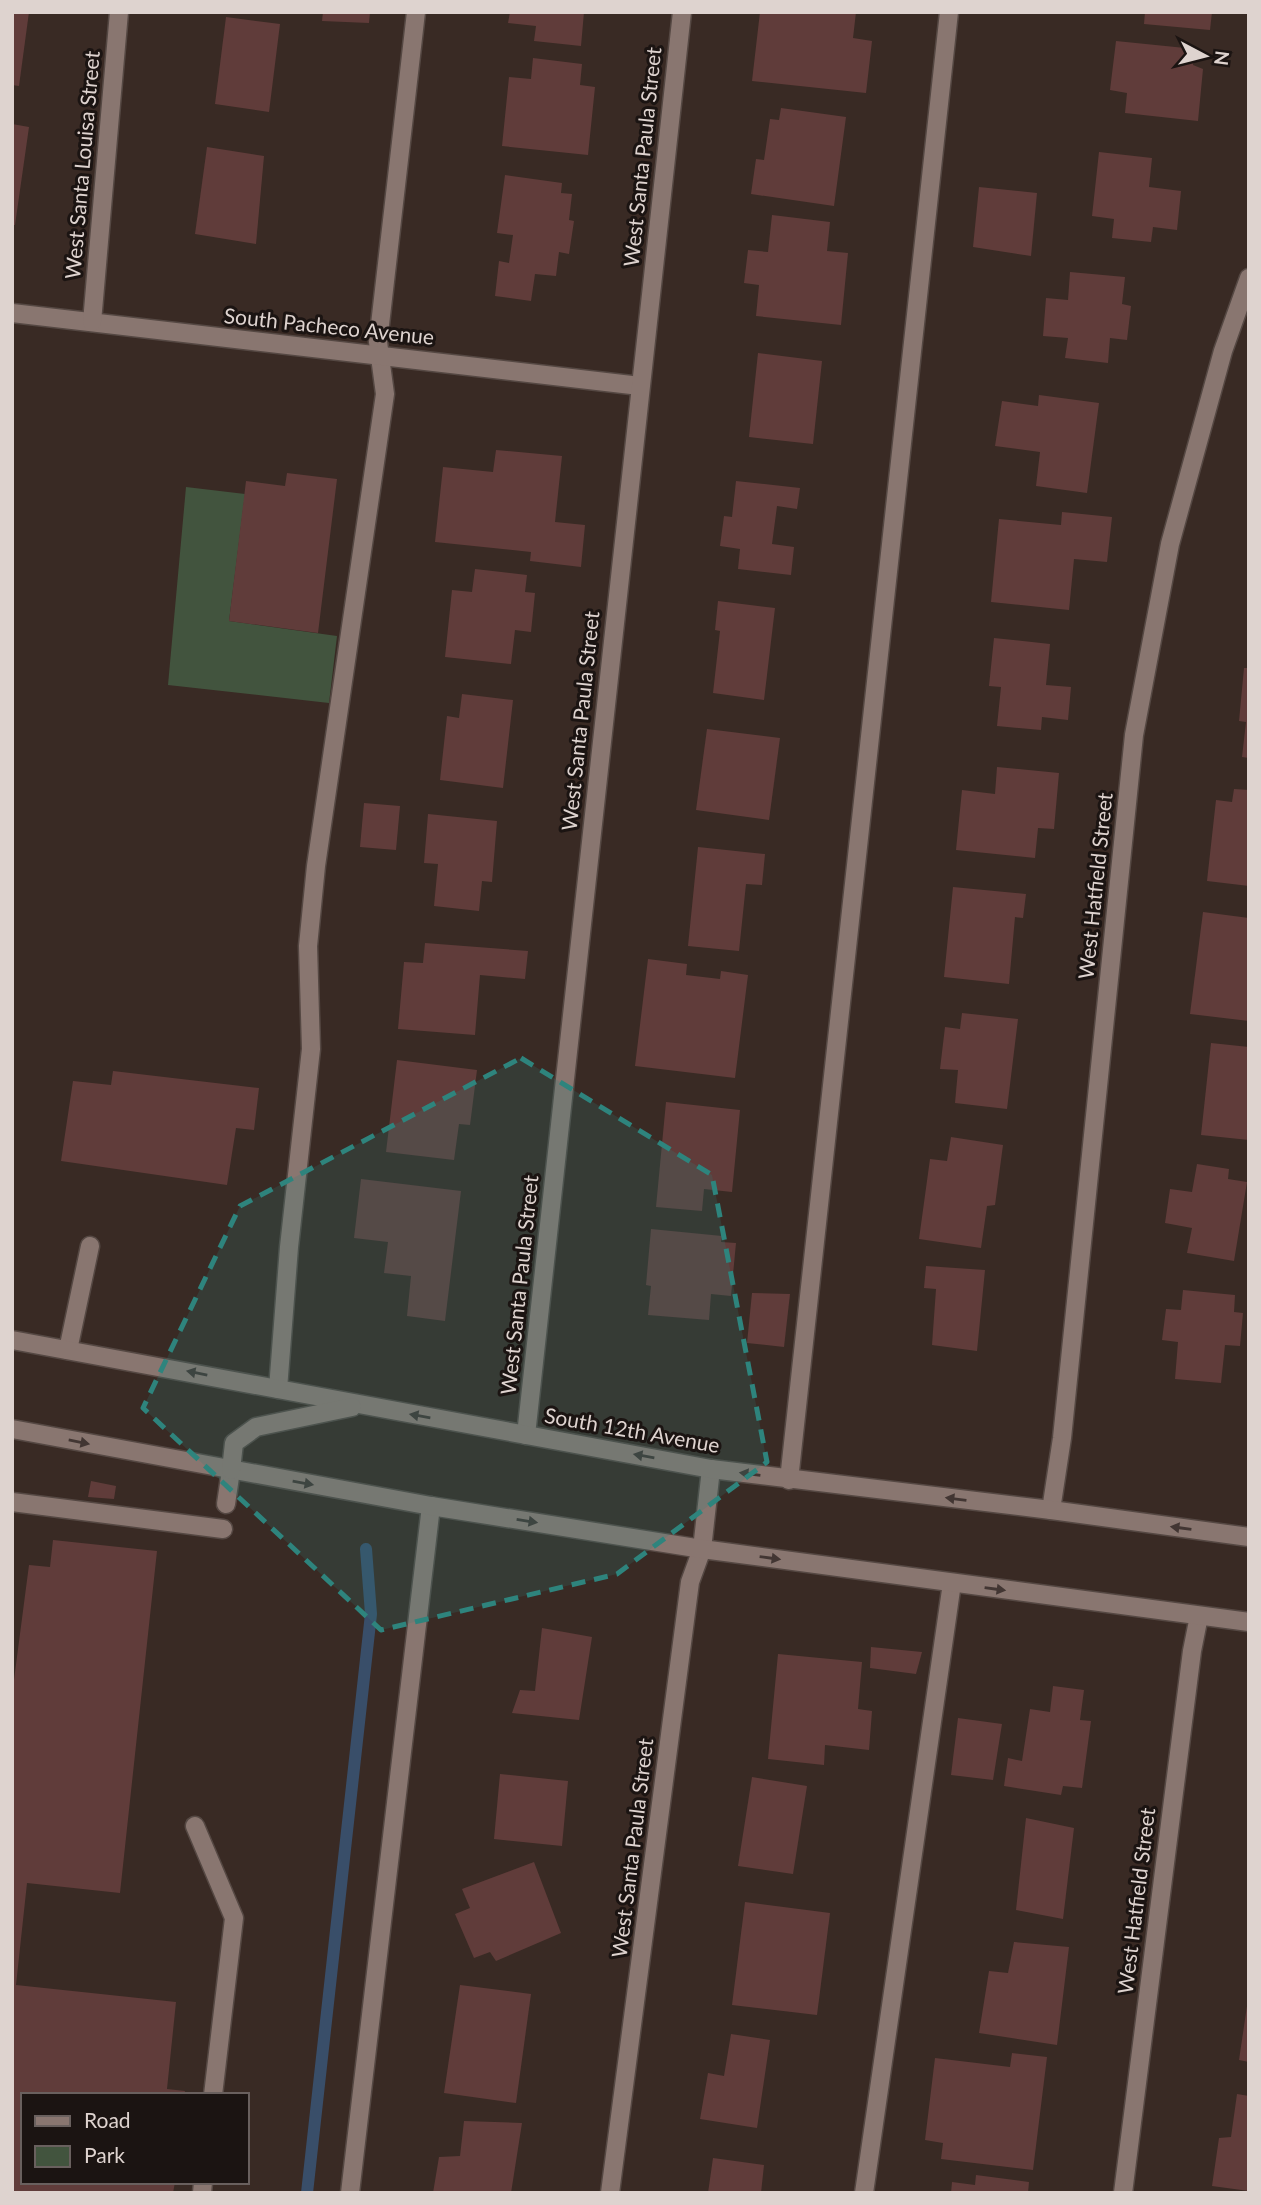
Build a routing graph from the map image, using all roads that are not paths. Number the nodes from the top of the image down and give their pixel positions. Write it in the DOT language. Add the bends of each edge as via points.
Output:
graph roads {
  1 [pos="119,12"];
  2 [pos="416,12"];
  3 [pos="682,12"];
  4 [pos="949,12"];
  5 [pos="1249,278"];
  6 [pos="12,313"];
  7 [pos="92,322"];
  8 [pos="380,355"];
  9 [pos="640,386"];
  10 [pos="90,1246"];
  11 [pos="12,1340"];
  12 [pos="68,1350"];
  13 [pos="278,1389"];
  14 [pos="359,1405"];
  15 [pos="12,1430"];
  16 [pos="526,1435"];
  17 [pos="711,1469"];
  18 [pos="231,1471"];
  19 [pos="789,1479"];
  20 [pos="12,1502"];
  21 [pos="226,1504"];
  22 [pos="431,1506"];
  23 [pos="1051,1510"];
  24 [pos="223,1529"];
  25 [pos="1249,1537"];
  26 [pos="702,1549"];
  27 [pos="951,1583"];
  28 [pos="1199,1616"];
  29 [pos="1249,1622"];
  30 [pos="195,1826"];
  31 [pos="213,2093"];
  32 [pos="350,2193"];
  33 [pos="610,2193"];
  34 [pos="864,2193"];
  35 [pos="1123,2193"];
  1 -- 7 [label="street, West Santa Louisa Street"];
  2 -- 8 [label="street"];
  3 -- 9 [label="street, West Santa Paula Street"];
  4 -- 19 [label="street"];
  5 -- 23 [label="street, West Hatfield Street" via="1223,351 1170,544 1134,735"];
  6 -- 7 [label="street, South Pacheco Avenue"];
  7 -- 8 [label="street, South Pacheco Avenue"];
  8 -- 9 [label="street, South Pacheco Avenue"];
  8 -- 13 [label="street" via="384,394 309,933 311,1049"];
  9 -- 16 [label="street, West Santa Paula Street"];
  10 -- 12 [label="street"];
  11 -- 12 [label="street, South 12th Avenue"];
  13 -- 12 [label="street, South 12th Avenue, one-way"];
  13 -- 14 [label="street, South 12th Avenue"];
  16 -- 14 [label="street, South 12th Avenue, one-way"];
  14 -- 18 [label="street" via="256,1427 234,1443"];
  15 -- 18 [label="street, one-way"];
  17 -- 16 [label="street, South 12th Avenue, one-way"];
  19 -- 17 [label="street, South 12th Avenue, one-way"];
  17 -- 26 [label="street, West Santa Paula Street"];
  18 -- 21 [label="street"];
  18 -- 22 [label="street, one-way"];
  23 -- 19 [label="street, South 12th Avenue, one-way"];
  20 -- 24 [label="street"];
  22 -- 26 [label="street, one-way"];
  22 -- 32 [label="street"];
  25 -- 23 [label="street, South 12th Avenue, one-way"];
  26 -- 27 [label="street, one-way"];
  26 -- 33 [label="street, West Santa Paula Street" via="690,1583"];
  27 -- 28 [label="street, one-way"];
  27 -- 34 [label="street"];
  28 -- 29 [label="street"];
  28 -- 35 [label="street, West Hatfield Street"];
  30 -- 31 [label="street" via="234,1918"];
}
